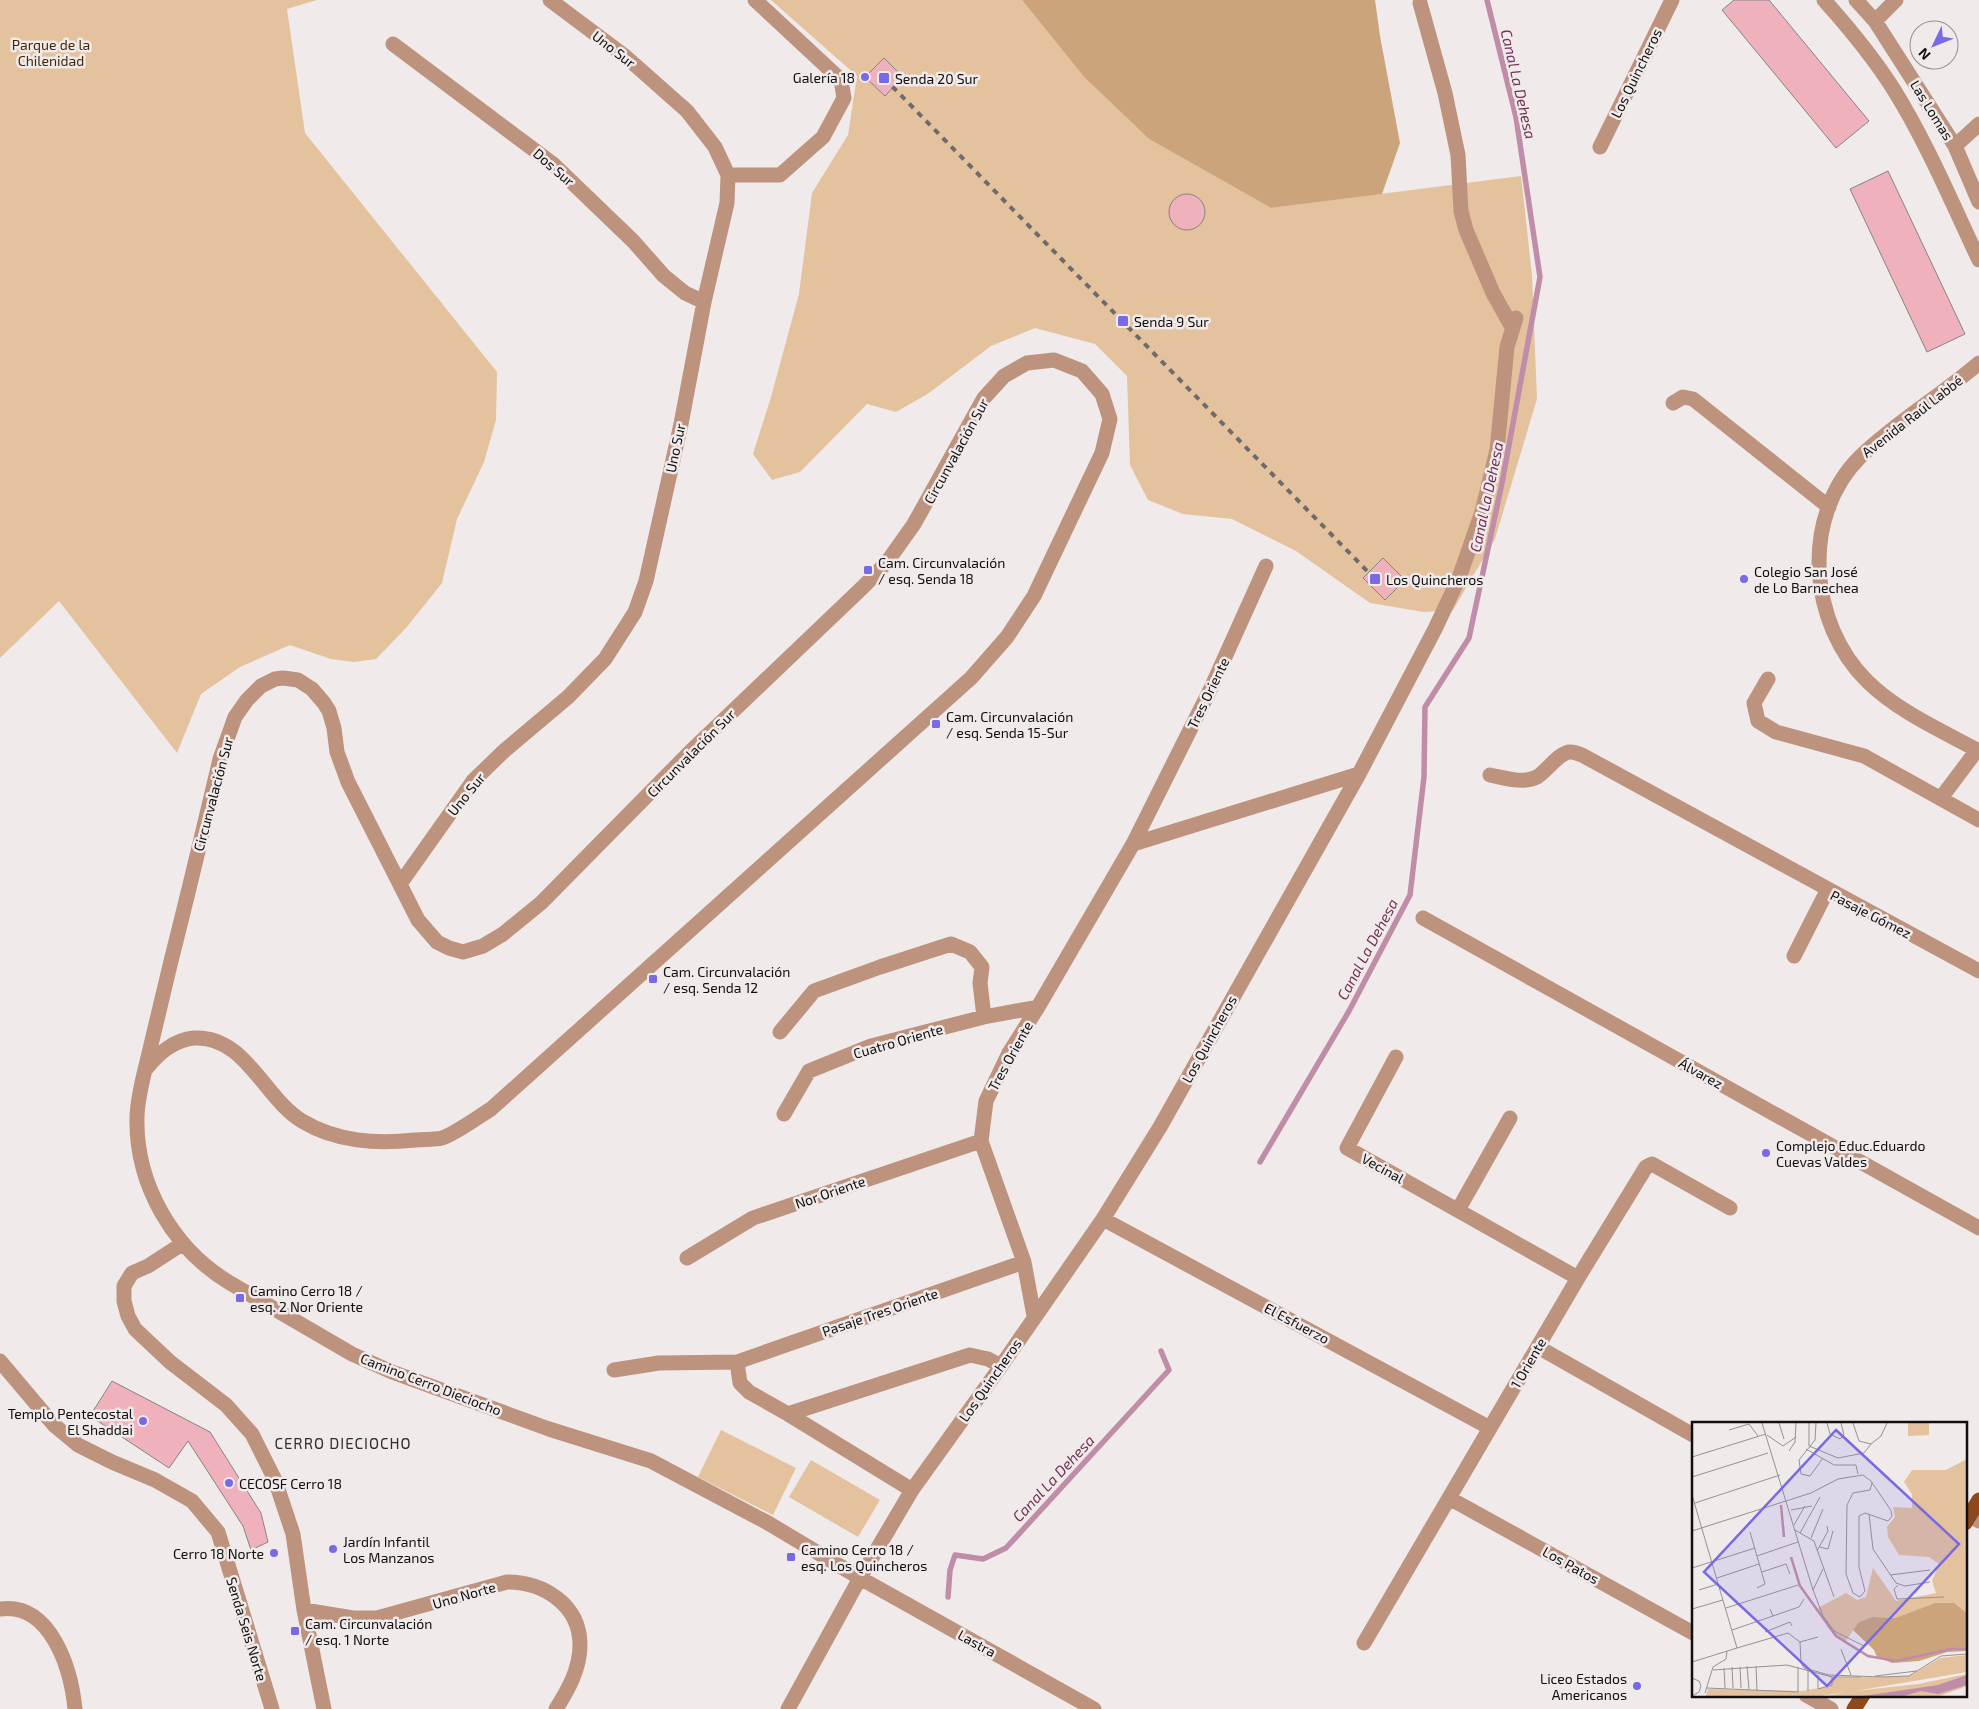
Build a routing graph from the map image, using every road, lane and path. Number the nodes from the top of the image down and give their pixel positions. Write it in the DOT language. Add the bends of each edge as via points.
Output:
graph roads {
  1 [pos="550,0"];
  2 [pos="755,0"];
  3 [pos="1672,0"];
  4 [pos="1824,0"];
  5 [pos="1856,0"];
  6 [pos="1896,0"];
  7 [pos="1420,3"];
  8 [pos="1875,21"];
  9 [pos="393,44"];
  10 [pos="1979,124"];
  11 [pos="1955,146"];
  12 [pos="1600,147"];
  13 [pos="728,175"];
  14 [pos="1979,202"];
  15 [pos="1979,260"];
  16 [pos="704,302"];
  17 [pos="1979,363"];
  18 [pos="1673,403"];
  19 [pos="1829,507"];
  20 [pos="1266,566"];
  21 [pos="1768,679"];
  22 [pos="1978,751"];
  23 [pos="1359,774"];
  24 [pos="1490,775"];
  25 [pos="1942,798"];
  26 [pos="1979,820"];
  27 [pos="1133,844"];
  28 [pos="400,884"];
  29 [pos="1828,889"];
  30 [pos="1423,918"];
  31 [pos="1794,956"];
  32 [pos="1979,971"];
  33 [pos="1038,1007"];
  34 [pos="984,1017"];
  35 [pos="780,1032"];
  36 [pos="1396,1057"];
  37 [pos="145,1070"];
  38 [pos="784,1114"];
  39 [pos="1510,1118"];
  40 [pos="981,1141"];
  41 [pos="1730,1208"];
  42 [pos="1458,1210"];
  43 [pos="1103,1219"];
  44 [pos="1979,1228"];
  45 [pos="182,1244"];
  46 [pos="687,1258"];
  47 [pos="1024,1262"];
  48 [pos="1578,1278"];
  49 [pos="1034,1316"];
  50 [pos="1538,1347"];
  51 [pos="0,1361"];
  52 [pos="737,1362"];
  53 [pos="1001,1366"];
  54 [pos="614,1370"];
  55 [pos="788,1414"];
  56 [pos="1490,1428"];
  57 [pos="1692,1434"];
  58 [pos="912,1490"];
  59 [pos="1449,1498"];
  60 [pos="1979,1500"];
  61 [pos="1971,1520"];
  62 [pos="860,1578"];
  63 [pos="0,1609"];
  64 [pos="304,1610"];
  65 [pos="1692,1632"];
  66 [pos="1364,1643"];
  67 [pos="1808,1696"];
  68 [pos="1862,1696"];
  69 [pos="75,1709"];
  70 [pos="272,1709"];
  71 [pos="324,1709"];
  72 [pos="556,1709"];
  73 [pos="788,1709"];
  74 [pos="1094,1709"];
  75 [pos="1831,1709"];
  76 [pos="1854,1709"];
  1 -- 13 [label="street, Uno Sur" via="626,57 688,110 715,146"];
  2 -- 13 [label="street" via="841,80 844,98 822,137 780,174"];
  3 -- 12 [label="street, Los Quincheros"];
  4 -- 15 [label="street" via="1894,90"];
  5 -- 8 [label="street, Las Lomas"];
  6 -- 8 [label="street"];
  7 -- 23 [label="street, Los Quincheros" via="1458,155 1461,211 1466,230 1493,293 1514,322 1507,347 1497,450 1479,521 1451,595"];
  8 -- 11 [label="street, Las Lomas"];
  9 -- 16 [label="street, Dos Sur" via="553,164 633,241 664,276 685,293"];
  10 -- 11 [label="street"];
  11 -- 14 [label="street, Las Lomas"];
  13 -- 16 [label="street, Uno Sur" via="727,203"];
  16 -- 28 [label="street, Uno Sur" via="681,424 646,581 635,612 605,659 568,697 473,781"];
  17 -- 19 [label="street, Avenida Raúl Labbé" via="1860,457 1845,476"];
  18 -- 19 [label="street" via="1683,397 1693,399"];
  19 -- 22 [label="street, Avenida Raúl Labbé" via="1820,544 1820,584 1831,628 1846,656 1866,681 1891,701"];
  20 -- 27 [label="street, Tres Oriente" via="1211,688"];
  21 -- 25 [label="street" via="1754,703 1758,721 1776,732 1864,756"];
  22 -- 25 [label="street"];
  23 -- 27 [label="street"];
  23 -- 43 [label="street, Los Quincheros" via="1160,1127"];
  24 -- 29 [label="street" via="1528,779 1553,765 1560,755 1570,751 1582,755"];
  25 -- 26 [label="street"];
  27 -- 33 [label="street, Tres Oriente"];
  28 -- 37 [label="street, Circunvalación Sur" via="345,775 337,752 332,719 324,702 298,680 275,679 261,686 241,708 225,743"];
  28 -- 37 [label="street, Circunvalación Sur" via="418,920 437,942 448,948 463,952 483,946 503,934 541,903 691,751 838,613 887,562 914,524 984,398 1004,376 1027,363 1054,360 1082,371 1102,394 1110,419 1102,453 1034,596 991,657 491,1109 443,1138 356,1141 326,1132 291,1113 236,1052 218,1042 200,1038 182,1040 164,1050"];
  29 -- 31 [label="street, Pasaje Gómez"];
  29 -- 32 [label="street, Pasaje Gómez"];
  30 -- 44 [label="street, Álvarez"];
  33 -- 34 [label="street, Cuatro Oriente"];
  33 -- 40 [label="street, Tres Oriente" via="1009,1053 986,1101"];
  34 -- 35 [label="street" via="980,983 982,967 970,952 951,944 814,991"];
  34 -- 38 [label="street, Cuatro Oriente" via="871,1046 810,1070"];
  36 -- 42 [label="street, Vecinal" via="1347,1148"];
  37 -- 45 [label="street, Camino Cerro Dieciocho" via="137,1115 140,1154 153,1194"];
  39 -- 42 [label="street"];
  40 -- 46 [label="street, Nor Oriente" via="753,1218"];
  40 -- 47 [label="street, Tres Oriente"];
  41 -- 48 [label="street, 1 Oriente" via="1652,1164 1646,1167"];
  42 -- 48 [label="street, Vecinal"];
  43 -- 49 [label="street, Los Quincheros"];
  43 -- 56 [label="street, El Esfuerzo"];
  45 -- 62 [label="street, Camino Cerro Dieciocho" via="217,1276 361,1358 549,1429 651,1461 768,1523"];
  45 -- 64 [label="street" via="148,1266 132,1272 124,1286 128,1316 136,1329 170,1362 226,1405 252,1434 275,1480 292,1534"];
  47 -- 49 [label="street, Tres Oriente"];
  47 -- 52 [label="street, Pasaje Tres Oriente"];
  48 -- 50 [label="street, 1 Oriente"];
  49 -- 53 [label="street, Los Quincheros"];
  50 -- 56 [label="street, 1 Oriente"];
  50 -- 57 [label="street"];
  51 -- 70 [label="street, Senda Seis Norte" via="54,1425 78,1445 155,1480 192,1501 218,1532"];
  52 -- 54 [label="street, Pasaje Tres Oriente" via="659,1363"];
  52 -- 55 [label="street" via="740,1383 749,1392"];
  53 -- 55 [label="street" via="970,1355"];
  53 -- 58 [label="street, Los Quincheros"];
  55 -- 58 [label="street"];
  56 -- 59 [label="street, 1 Oriente"];
  58 -- 62 [label="street, Los Quincheros"];
  59 -- 65 [label="street, Los Patos"];
  59 -- 66 [label="street, 1 Oriente"];
  60 -- 61 [label="main road"];
  62 -- 73 [label="street, Los Quincheros"];
  62 -- 74 [label="street, Lastra"];
  63 -- 69 [label="street" via="24,1611 35,1617 50,1633 67,1669"];
  64 -- 71 [label="street"];
  64 -- 72 [label="street, Uno Norte" via="353,1618 377,1618 507,1582 533,1584 552,1594 570,1613 580,1645 569,1687"];
  67 -- 75 [label="street"];
  68 -- 76 [label="main road"];
}
